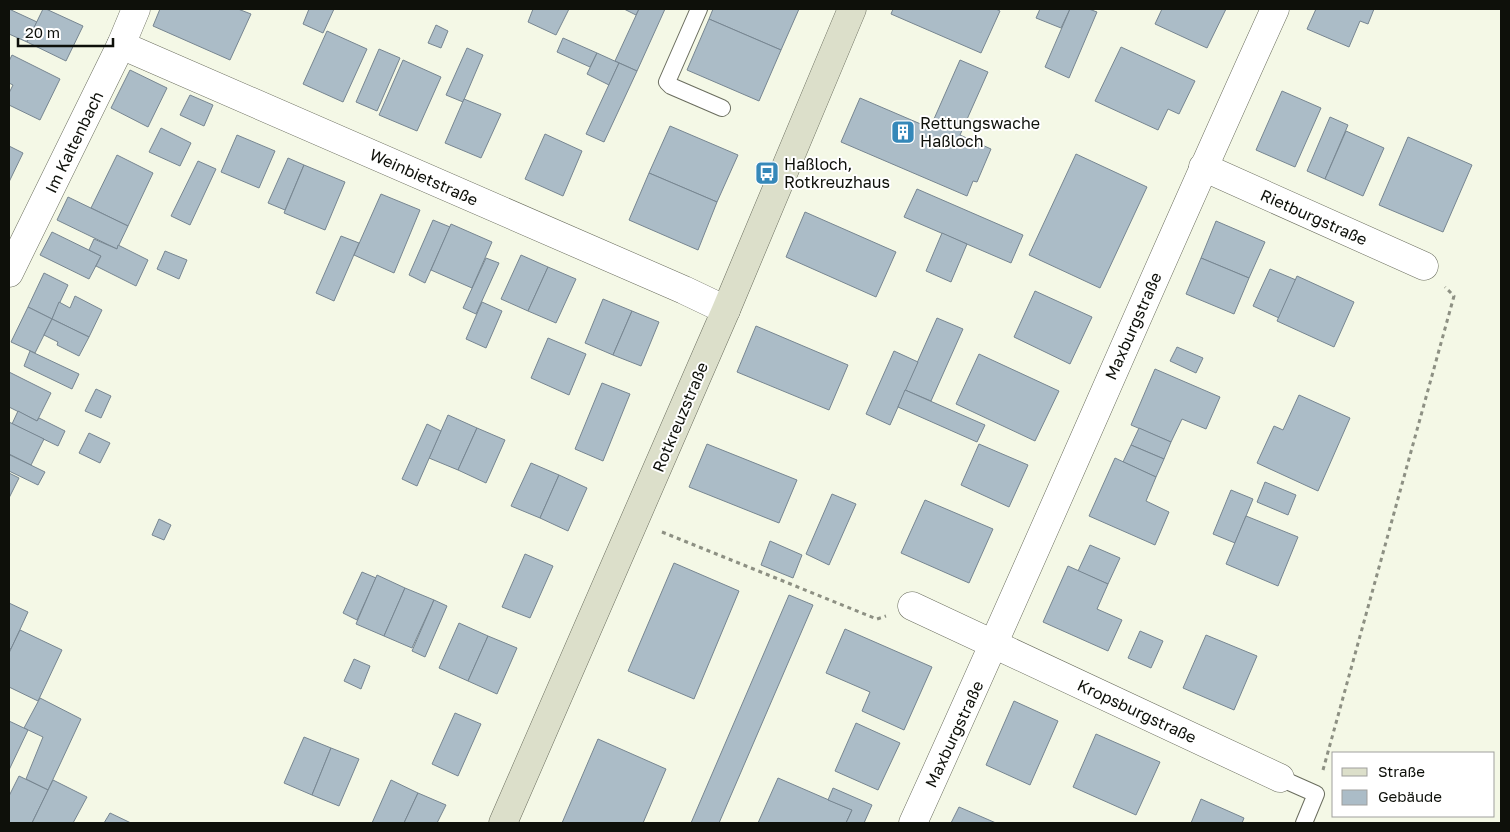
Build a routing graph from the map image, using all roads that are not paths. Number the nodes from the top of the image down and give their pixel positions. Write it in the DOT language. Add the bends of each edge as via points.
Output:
graph roads {
  1 [pos="136,9"];
  2 [pos="699,9"];
  3 [pos="852,9"];
  4 [pos="1275,9"];
  5 [pos="121,45"];
  6 [pos="722,108"];
  7 [pos="1203,167"];
  8 [pos="1424,266"];
  9 [pos="9,273"];
  10 [pos="726,310"];
  11 [pos="912,606"];
  12 [pos="994,644"];
  13 [pos="1280,778"];
  14 [pos="503,823"];
  15 [pos="913,823"];
  16 [pos="1304,823"];
  1 -- 5 [label="street, Im Kaltenbach"];
  2 -- 6 [label="lane" via="667,82"];
  3 -- 10 [label="main road, Rotkreuzstraße"];
  4 -- 7 [label="street, Maxburgstraße"];
  5 -- 9 [label="street, Im Kaltenbach"];
  5 -- 10 [label="street, Weinbietstraße"];
  7 -- 8 [label="street, Rietburgstraße"];
  7 -- 12 [label="street, Maxburgstraße"];
  10 -- 14 [label="main road, Rotkreuzstraße"];
  11 -- 12 [label="street"];
  12 -- 13 [label="street, Kropsburgstraße"];
  12 -- 15 [label="street, Maxburgstraße"];
  13 -- 16 [label="lane" via="1316,794"];
}
